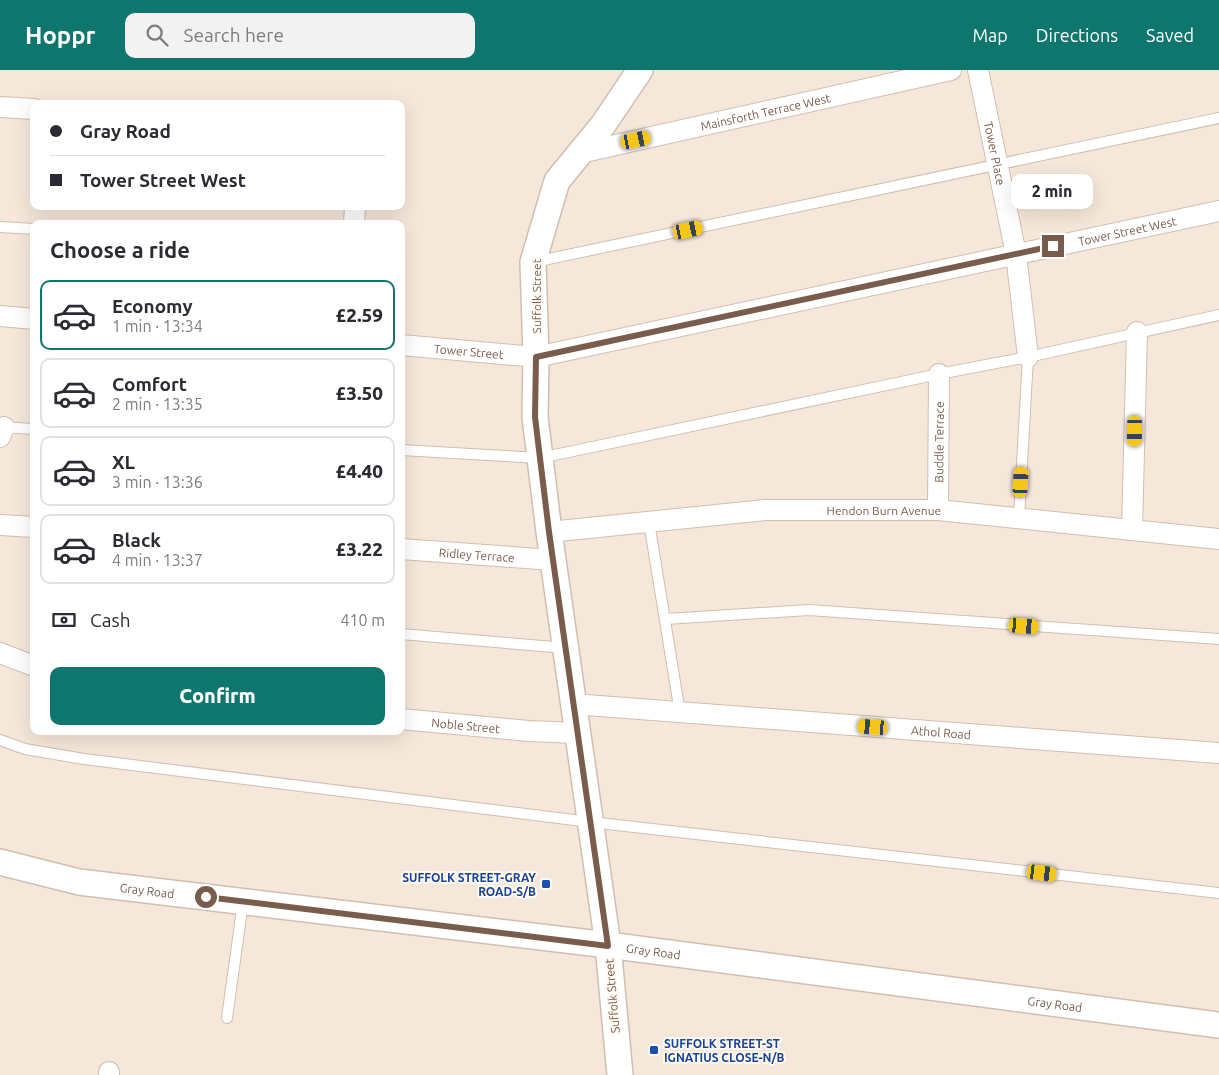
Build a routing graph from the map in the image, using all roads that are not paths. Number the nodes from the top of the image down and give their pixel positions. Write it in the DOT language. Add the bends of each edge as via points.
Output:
graph roads {
  1 [pos="640,70"];
  2 [pos="952,70"];
  3 [pos="978,70"];
  4 [pos="0,107"];
  5 [pos="30,109"];
  6 [pos="1219,118"];
  7 [pos="580,153"];
  8 [pos="998,165"];
  9 [pos="1219,211"];
  10 [pos="0,227"];
  11 [pos="30,229"];
  12 [pos="1016,254"];
  13 [pos="534,262"];
  14 [pos="1219,315"];
  15 [pos="0,316"];
  16 [pos="30,318"];
  17 [pos="1137,332"];
  18 [pos="405,345"];
  19 [pos="536,357"];
  20 [pos="1028,357"];
  21 [pos="940,374"];
  22 [pos="30,429"];
  23 [pos="1,430"];
  24 [pos="405,450"];
  25 [pos="540,458"];
  26 [pos="938,510"];
  27 [pos="1019,518"];
  28 [pos="649,522"];
  29 [pos="0,525"];
  30 [pos="30,527"];
  31 [pos="1132,530"];
  32 [pos="549,532"];
  33 [pos="1219,539"];
  34 [pos="405,549"];
  35 [pos="553,560"];
  36 [pos="665,619"];
  37 [pos="405,634"];
  38 [pos="1219,639"];
  39 [pos="565,648"];
  40 [pos="0,653"];
  41 [pos="30,664"];
  42 [pos="573,704"];
  43 [pos="680,713"];
  44 [pos="405,719"];
  45 [pos="577,733"];
  46 [pos="0,740"];
  47 [pos="1219,753"];
  48 [pos="590,822"];
  49 [pos="0,862"];
  50 [pos="1219,893"];
  51 [pos="243,901"];
  52 [pos="608,946"];
  53 [pos="227,1018"];
  54 [pos="1219,1025"];
  55 [pos="620,1075"];
  1 -- 7 [label="street, Suffolk Street"];
  2 -- 7 [label="street, Mainsforth Terrace West"];
  3 -- 8 [label="street, Tower Place"];
  4 -- 5 [label="street"];
  6 -- 8 [label="lane"];
  7 -- 13 [label="street, Suffolk Street" via="557,182"];
  8 -- 12 [label="street, Tower Place"];
  8 -- 13 [label="lane"];
  9 -- 12 [label="street, Tower Street West"];
  10 -- 11 [label="lane"];
  12 -- 19 [label="street, Tower Street West"];
  12 -- 20 [label="street, Tower Place"];
  13 -- 19 [label="street, Suffolk Street"];
  14 -- 17 [label="lane"];
  15 -- 16 [label="street"];
  17 -- 20 [label="lane"];
  17 -- 31 [label="street"];
  18 -- 19 [label="street, Tower Street"];
  19 -- 25 [label="street, Suffolk Street" via="535,417"];
  20 -- 21 [label="lane"];
  20 -- 27 [label="lane"];
  21 -- 25 [label="lane"];
  21 -- 26 [label="street, Buddle Terrace"];
  22 -- 23 [label="lane"];
  24 -- 25 [label="lane"];
  25 -- 32 [label="street, Suffolk Street"];
  26 -- 27 [label="street, Hendon Burn Avenue"];
  26 -- 28 [label="street, Hendon Burn Avenue" via="765,510"];
  27 -- 31 [label="street, Hendon Burn Avenue"];
  28 -- 32 [label="street, Hendon Burn Avenue"];
  28 -- 36 [label="lane"];
  29 -- 30 [label="street"];
  31 -- 33 [label="street, Hendon Burn Avenue"];
  32 -- 35 [label="street, Suffolk Street"];
  34 -- 35 [label="street, Ridley Terrace"];
  35 -- 39 [label="street, Suffolk Street"];
  36 -- 38 [label="lane" via="809,610"];
  36 -- 43 [label="lane"];
  37 -- 39 [label="lane"];
  39 -- 42 [label="street, Suffolk Street"];
  40 -- 41 [label="street"];
  42 -- 43 [label="street, Athol Road"];
  42 -- 45 [label="street, Suffolk Street"];
  43 -- 47 [label="street, Athol Road"];
  44 -- 45 [label="street, Noble Street"];
  45 -- 48 [label="street, Suffolk Street"];
  46 -- 48 [label="lane" via="25,749 84,759"];
  48 -- 50 [label="lane"];
  48 -- 52 [label="street, Suffolk Street"];
  49 -- 51 [label="street, Gray Road" via="79,882"];
  51 -- 52 [label="street, Gray Road"];
  51 -- 53 [label="lane"];
  52 -- 54 [label="street, Gray Road"];
  52 -- 55 [label="street, Suffolk Street"];
}
